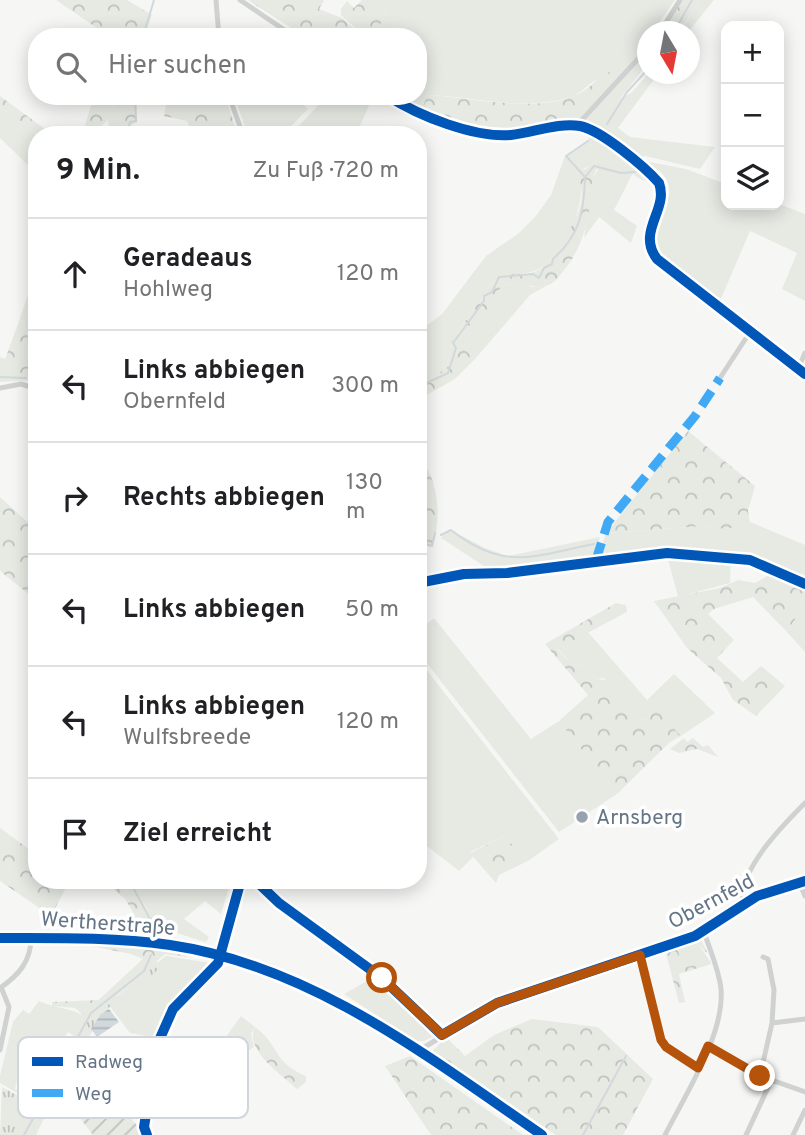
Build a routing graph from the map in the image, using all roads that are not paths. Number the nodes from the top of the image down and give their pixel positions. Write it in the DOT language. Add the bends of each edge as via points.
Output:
graph roads {
  1 [pos="216,0"];
  2 [pos="240,0"];
  3 [pos="680,0"];
  4 [pos="667,21"];
  5 [pos="218,28"];
  6 [pos="282,28"];
  7 [pos="637,60"];
  8 [pos="232,105"];
  9 [pos="404,105"];
  10 [pos="240,126"];
  11 [pos="580,126"];
  12 [pos="750,332"];
  13 [pos="805,352"];
  14 [pos="798,369"];
  15 [pos="805,374"];
  16 [pos="720,378"];
  17 [pos="28,387"];
  18 [pos="0,388"];
  19 [pos="774,571"];
  20 [pos="805,584"];
  21 [pos="805,803"];
  22 [pos="802,882"];
  23 [pos="239,889"];
  24 [pos="805,896"];
  25 [pos="743,904"];
  26 [pos="704,932"];
  27 [pos="0,938"];
  28 [pos="31,938"];
  29 [pos="640,955"];
  30 [pos="220,956"];
  31 [pos="763,957"];
  32 [pos="360,961"];
  33 [pos="1,987"];
  34 [pos="805,1019"];
  35 [pos="772,1023"];
  36 [pos="442,1035"];
  37 [pos="160,1037"];
  38 [pos="708,1046"];
  39 [pos="0,1050"];
  40 [pos="418,1051"];
  41 [pos="698,1068"];
  42 [pos="760,1076"];
  43 [pos="771,1082"];
  44 [pos="805,1093"];
  45 [pos="805,1110"];
  46 [pos="145,1118"];
  47 [pos="147,1135"];
  48 [pos="542,1135"];
  49 [pos="665,1135"];
  50 [pos="747,1135"];
  51 [pos="793,1135"];
  1 -- 5 [label="street"];
  2 -- 6 [label="street"];
  3 -- 4 [label="street"];
  7 -- 11 [label="street"];
  8 -- 10 [label="street"];
  9 -- 11 [label="street" via="419,114 495,135"];
  11 -- 12 [label="street" via="604,138 657,180 661,197 648,236 654,255"];
  12 -- 14 [label="street"];
  12 -- 16 [label="street"];
  13 -- 14 [label="street"];
  14 -- 15 [label="street"];
  17 -- 18 [label="street"];
  19 -- 20 [label="street"];
  21 -- 25 [label="street" via="748,875 742,889"];
  22 -- 24 [label="street"];
  22 -- 25 [label="street, Obernfeld"];
  23 -- 30 [label="street"];
  25 -- 26 [label="street, Obernfeld"];
  26 -- 29 [label="street, Obernfeld"];
  26 -- 38 [label="street" via="721,989 717,1024"];
  27 -- 28 [label="main road, Wertherstraße"];
  28 -- 30 [label="main road, Wertherstraße" via="130,940"];
  28 -- 33 [label="street" via="24,966"];
  29 -- 36 [label="street, Obernfeld" via="497,1003"];
  29 -- 41 [label="street" via="661,1040"];
  30 -- 37 [label="street" via="214,969 167,1020"];
  30 -- 40 [label="main road, Wertherstraße" via="321,993"];
  31 -- 35 [label="street" via="768,959 774,990"];
  32 -- 36 [label="street"];
  33 -- 39 [label="street" via="9,1007"];
  34 -- 35 [label="street"];
  35 -- 42 [label="street"];
  36 -- 40 [label="street, Obernfeld"];
  38 -- 41 [label="street"];
  38 -- 42 [label="street"];
  40 -- 48 [label="main road, Wertherstraße"];
  41 -- 49 [label="street"];
  42 -- 43 [label="street"];
  43 -- 44 [label="street"];
  43 -- 50 [label="street"];
  45 -- 51 [label="street"];
  46 -- 47 [label="street"];
}
